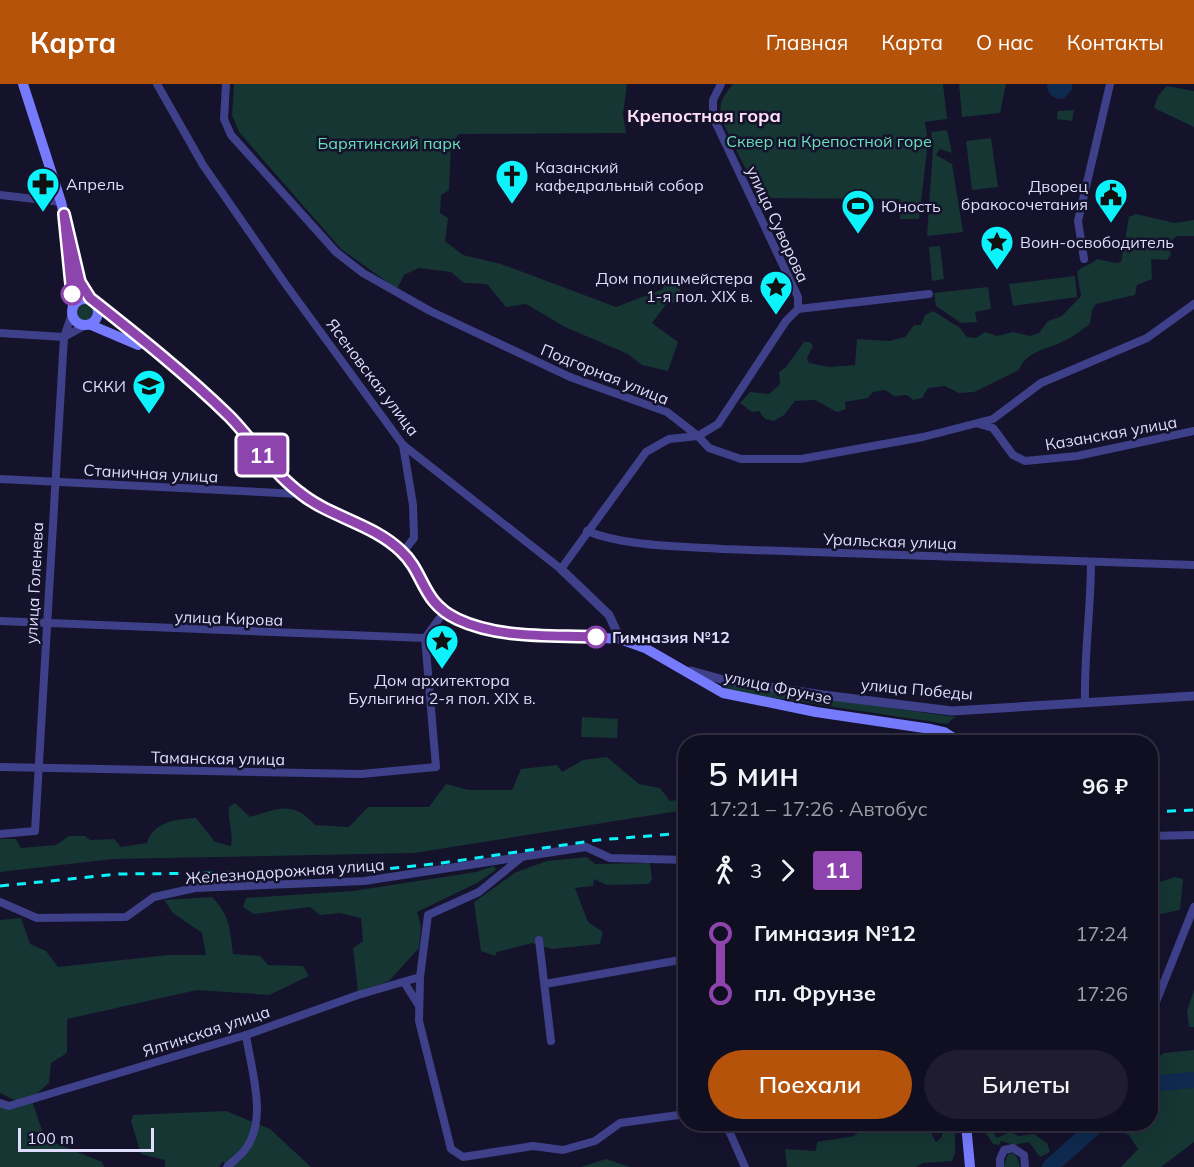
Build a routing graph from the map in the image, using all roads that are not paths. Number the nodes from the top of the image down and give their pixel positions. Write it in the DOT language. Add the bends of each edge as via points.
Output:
graph roads {
  1 [pos="23,84"];
  2 [pos="157,84"];
  3 [pos="226,84"];
  4 [pos="721,84"];
  5 [pos="1110,84"];
  6 [pos="0,195"];
  7 [pos="61,202"];
  8 [pos="64,214"];
  9 [pos="1084,259"];
  10 [pos="929,294"];
  11 [pos="92,300"];
  12 [pos="1194,304"];
  13 [pos="798,309"];
  14 [pos="72,310"];
  15 [pos="87,325"];
  16 [pos="0,333"];
  17 [pos="64,337"];
  18 [pos="164,360"];
  19 [pos="977,423"];
  20 [pos="1194,431"];
  21 [pos="698,436"];
  22 [pos="403,445"];
  23 [pos="0,479"];
  24 [pos="55,482"];
  25 [pos="300,494"];
  26 [pos="588,531"];
  27 [pos="403,552"];
  28 [pos="1091,562"];
  29 [pos="1194,565"];
  30 [pos="561,569"];
  31 [pos="444,612"];
  32 [pos="0,621"];
  33 [pos="46,624"];
  34 [pos="425,638"];
  35 [pos="620,639"];
  36 [pos="677,667"];
  37 [pos="1194,696"];
  38 [pos="1085,701"];
  39 [pos="949,735"];
  40 [pos="0,767"];
  41 [pos="39,769"];
  42 [pos="0,834"];
  43 [pos="1194,834"];
  44 [pos="1158,836"];
  45 [pos="522,857"];
  46 [pos="678,860"];
  47 [pos="0,902"];
  48 [pos="1194,907"];
  49 [pos="539,940"];
  50 [pos="678,960"];
  51 [pos="420,977"];
  52 [pos="404,982"];
  53 [pos="545,984"];
  54 [pos="1158,997"];
  55 [pos="420,1007"];
  56 [pos="246,1035"];
  57 [pos="551,1041"];
  58 [pos="0,1103"];
  59 [pos="678,1115"];
  60 [pos="729,1131"];
  61 [pos="967,1131"];
  62 [pos="227,1167"];
  63 [pos="745,1167"];
  64 [pos="970,1167"];
  65 [pos="1000,1167"];
  66 [pos="1025,1167"];
  1 -- 7 [label="main road, улица Голенева"];
  2 -- 22 [label="street, Ясеновская улица" via="203,165"];
  3 -- 21 [label="street, Подгорная улица" via="225,119 231,135 351,264 441,316 570,377 667,412"];
  4 -- 13 [label="street, улица Суворова" via="713,100 713,117 798,297"];
  5 -- 9 [label="street" via="1078,221"];
  6 -- 7 [label="street"];
  7 -- 8 [label="main road, улица Голенева"];
  8 -- 11 [label="main road, улица Голенева" via="80,282"];
  8 -- 14 [label="main road, улица Голенева"];
  10 -- 13 [label="street"];
  11 -- 14 [label="main road" via="82,299"];
  11 -- 15 [label="main road" via="99,314"];
  11 -- 18 [label="main road, улица Фрунзе"];
  12 -- 19 [label="street, Подгорная улица" via="1147,338 1041,383 993,419"];
  13 -- 21 [label="street" via="718,424"];
  14 -- 15 [label="main road" via="78,324"];
  14 -- 17 [label="street, улица Голенева"];
  15 -- 17 [label="street"];
  15 -- 18 [label="main road, улица Фрунзе" via="135,343"];
  16 -- 17 [label="street"];
  17 -- 24 [label="street, улица Голенева"];
  18 -- 25 [label="main road, улица Фрунзе" via="231,418"];
  19 -- 20 [label="street, Казанская улица" via="993,428 1013,455 1025,461 1077,456"];
  19 -- 21 [label="street, Подгорная улица" via="801,459 741,459 723,455"];
  21 -- 26 [label="street" via="669,439 646,452"];
  22 -- 27 [label="street" via="414,538"];
  22 -- 30 [label="street, Ясеновская улица"];
  23 -- 24 [label="street, Станичная улица"];
  24 -- 25 [label="street, Станичная улица"];
  24 -- 33 [label="street, улица Голенева"];
  25 -- 27 [label="main road, улица Фрунзе"];
  26 -- 28 [label="street, Уральская улица" via="663,545 723,549"];
  26 -- 30 [label="street"];
  27 -- 31 [label="main road, улица Фрунзе" via="428,594"];
  28 -- 29 [label="street, Уральская улица"];
  28 -- 38 [label="street"];
  30 -- 35 [label="street, Ясеновская улица" via="609,615"];
  31 -- 34 [label="street"];
  31 -- 35 [label="main road, улица Фрунзе" via="472,625 505,632"];
  32 -- 33 [label="street, улица Кирова"];
  33 -- 34 [label="street, улица Кирова"];
  33 -- 41 [label="street, улица Голенева"];
  34 -- 41 [label="street, Таманская улица" via="436,767 361,774"];
  35 -- 36 [label="main road, улица Фрунзе"];
  36 -- 38 [label="street, улица Победы" via="724,680 952,711"];
  36 -- 39 [label="main road, улица Фрунзе" via="730,695"];
  37 -- 38 [label="street, улица Победы"];
  40 -- 41 [label="street, Таманская улица"];
  41 -- 42 [label="street, улица Голенева" via="35,831"];
  43 -- 44 [label="street"];
  45 -- 46 [label="street, Железнодорожная улица" via="586,847 610,858"];
  45 -- 47 [label="street, Железнодорожная улица" via="364,881 195,888 154,897 126,917 37,918"];
  45 -- 51 [label="street" via="479,892 428,915"];
  48 -- 54 [label="street"];
  49 -- 53 [label="street"];
  50 -- 53 [label="street"];
  51 -- 52 [label="street, Ялтинская улица"];
  51 -- 55 [label="street"];
  52 -- 55 [label="street"];
  52 -- 56 [label="street, Ялтинская улица"];
  53 -- 57 [label="street"];
  55 -- 59 [label="street" via="419,1021 451,1149 463,1156 533,1146 563,1150 595,1141 620,1123"];
  56 -- 58 [label="street, Ялтинская улица" via="9,1106"];
  56 -- 62 [label="street" via="258,1118 245,1150"];
  60 -- 63 [label="street"];
  61 -- 64 [label="main road"];
  65 -- 66 [label="street" via="1004,1150 1013,1148 1024,1155"];
}
